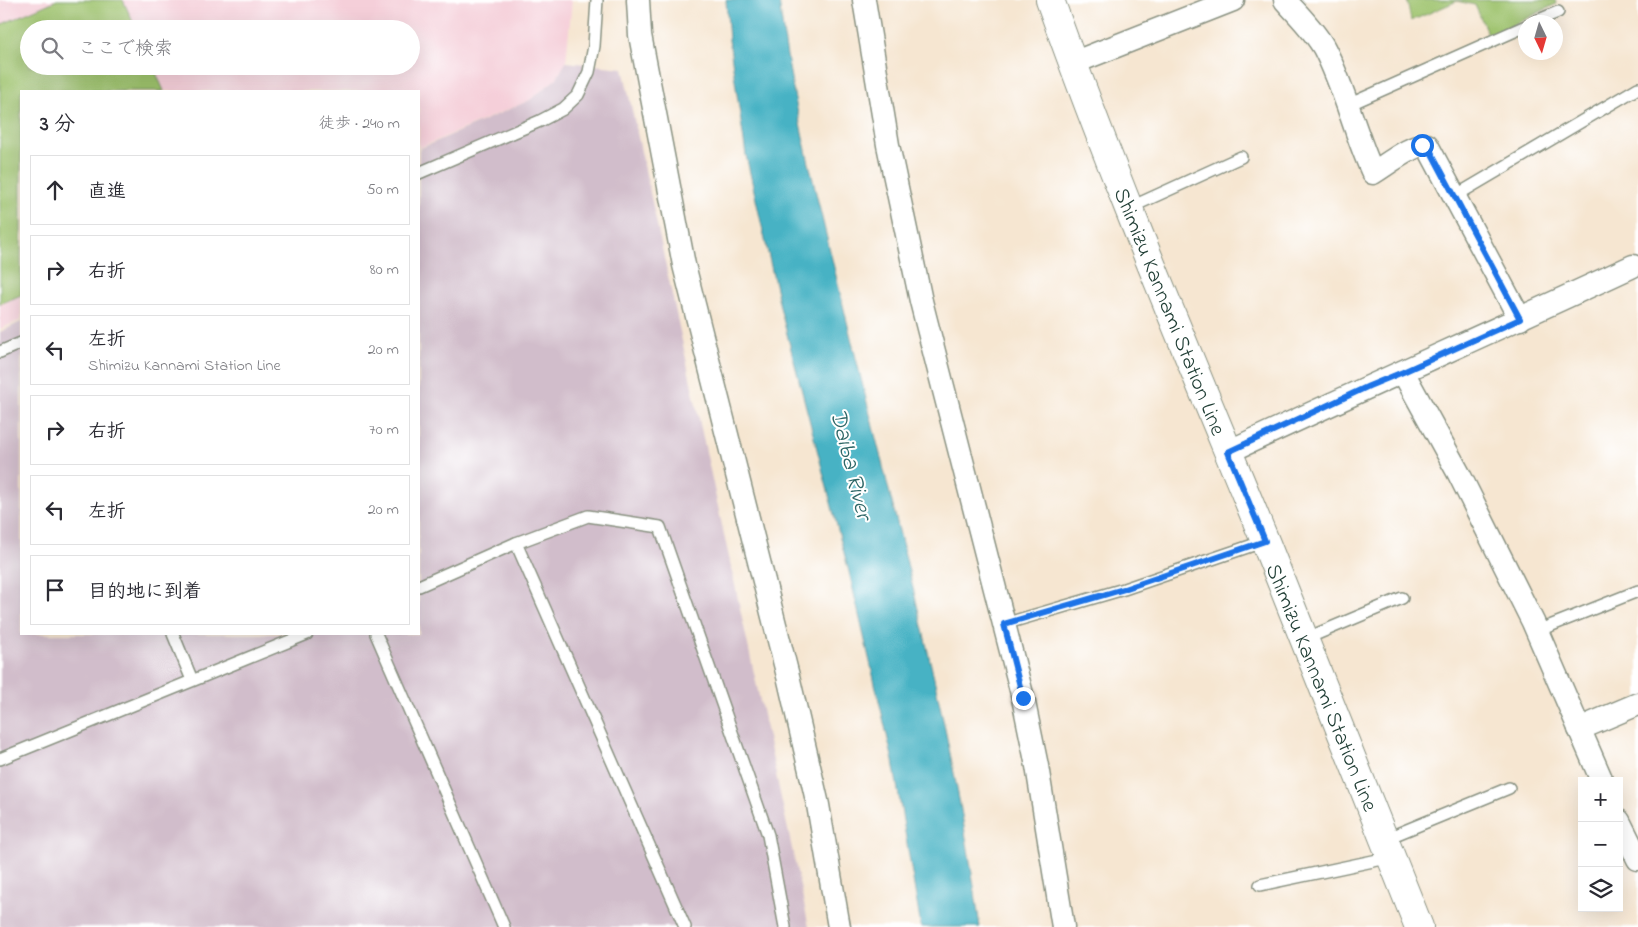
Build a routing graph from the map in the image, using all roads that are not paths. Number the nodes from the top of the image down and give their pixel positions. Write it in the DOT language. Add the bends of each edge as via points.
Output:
graph roads {
  1 [pos="597,0"];
  2 [pos="638,0"];
  3 [pos="864,0"];
  4 [pos="1050,0"];
  5 [pos="1233,0"];
  6 [pos="1285,0"];
  7 [pos="1558,12"];
  8 [pos="1551,15"];
  9 [pos="1518,30"];
  10 [pos="1073,63"];
  11 [pos="1638,88"];
  12 [pos="1348,105"];
  13 [pos="1241,157"];
  14 [pos="420,173"];
  15 [pos="1455,196"];
  16 [pos="1129,208"];
  17 [pos="1636,269"];
  18 [pos="1520,319"];
  19 [pos="20,343"];
  20 [pos="0,352"];
  21 [pos="1403,372"];
  22 [pos="1228,452"];
  23 [pos="1265,541"];
  24 [pos="516,543"];
  25 [pos="420,586"];
  26 [pos="1638,591"];
  27 [pos="1402,598"];
  28 [pos="1004,624"];
  29 [pos="1537,631"];
  30 [pos="173,635"];
  31 [pos="304,635"];
  32 [pos="376,635"];
  33 [pos="1304,639"];
  34 [pos="192,680"];
  35 [pos="1638,704"];
  36 [pos="1579,729"];
  37 [pos="0,759"];
  38 [pos="1600,777"];
  39 [pos="1509,788"];
  40 [pos="1620,822"];
  41 [pos="1388,848"];
  42 [pos="1638,859"];
  43 [pos="1260,885"];
  44 [pos="504,927"];
  45 [pos="685,927"];
  46 [pos="785,927"];
  47 [pos="838,927"];
  48 [pos="1063,927"];
  49 [pos="1419,927"];
  1 -- 14 [label="lane" via="589,72 578,95 540,121"];
  2 -- 47 [label="street" via="640,35 684,265 794,699 818,805"];
  3 -- 28 [label="street" via="888,145 921,301"];
  4 -- 10 [label="main road, Shimizu Kannami Station Line"];
  5 -- 10 [label="street"];
  6 -- 12 [label="street" via="1323,47"];
  7 -- 8 [label="lane"];
  9 -- 12 [label="lane"];
  10 -- 16 [label="main road, Shimizu Kannami Station Line"];
  11 -- 15 [label="lane"];
  12 -- 15 [label="street" via="1373,173 1410,150 1427,146"];
  13 -- 16 [label="lane"];
  15 -- 18 [label="street"];
  16 -- 22 [label="main road, Shimizu Kannami Station Line"];
  17 -- 18 [label="street"];
  18 -- 21 [label="street"];
  19 -- 20 [label="lane"];
  21 -- 22 [label="street"];
  21 -- 29 [label="street" via="1459,474"];
  22 -- 23 [label="main road, Shimizu Kannami Station Line"];
  23 -- 28 [label="lane" via="1124,589"];
  23 -- 33 [label="main road, Shimizu Kannami Station Line"];
  24 -- 25 [label="lane"];
  24 -- 45 [label="lane"];
  24 -- 46 [label="lane" via="588,516 660,527 768,835"];
  26 -- 29 [label="lane"];
  27 -- 33 [label="lane"];
  28 -- 48 [label="street" via="1037,766"];
  29 -- 36 [label="street"];
  30 -- 34 [label="lane"];
  31 -- 34 [label="lane"];
  32 -- 44 [label="lane"];
  33 -- 41 [label="main road, Shimizu Kannami Station Line"];
  34 -- 37 [label="lane"];
  35 -- 36 [label="street"];
  36 -- 38 [label="street"];
  39 -- 41 [label="lane"];
  40 -- 42 [label="street"];
  41 -- 43 [label="lane"];
  41 -- 49 [label="main road, Shimizu Kannami Station Line"];
}
